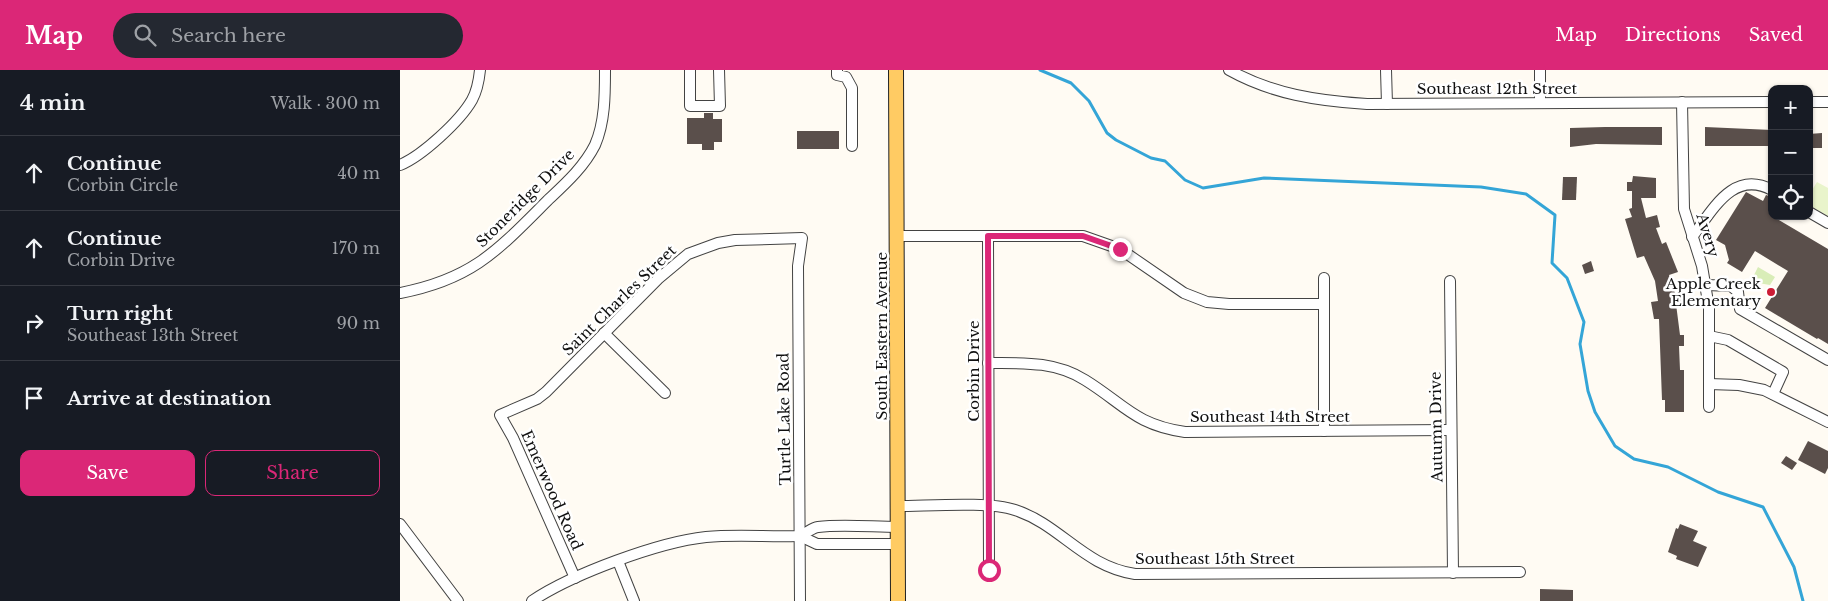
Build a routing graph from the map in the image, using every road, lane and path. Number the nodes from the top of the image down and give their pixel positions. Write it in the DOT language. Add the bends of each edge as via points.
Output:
graph roads {
  1 [pos="480,70"];
  2 [pos="605,70"];
  3 [pos="690,70"];
  4 [pos="719,70"];
  5 [pos="837,70"];
  6 [pos="896,70"];
  7 [pos="1229,70"];
  8 [pos="1386,70"];
  9 [pos="1540,70"];
  10 [pos="1540,102"];
  11 [pos="1682,102"];
  12 [pos="1768,102"];
  13 [pos="1813,102"];
  14 [pos="1828,102"];
  15 [pos="1386,104"];
  16 [pos="852,146"];
  17 [pos="400,165"];
  18 [pos="1768,189"];
  19 [pos="1813,214"];
  20 [pos="1828,223"];
  21 [pos="896,236"];
  22 [pos="988,236"];
  23 [pos="1692,237"];
  24 [pos="802,238"];
  25 [pos="1324,278"];
  26 [pos="1450,281"];
  27 [pos="1707,285"];
  28 [pos="400,293"];
  29 [pos="1322,304"];
  30 [pos="604,333"];
  31 [pos="1709,336"];
  32 [pos="1828,360"];
  33 [pos="988,363"];
  34 [pos="1709,384"];
  35 [pos="665,394"];
  36 [pos="1774,394"];
  37 [pos="1709,407"];
  38 [pos="500,415"];
  39 [pos="1828,422"];
  40 [pos="1450,430"];
  41 [pos="1324,431"];
  42 [pos="898,506"];
  43 [pos="989,506"];
  44 [pos="400,524"];
  45 [pos="898,527"];
  46 [pos="800,536"];
  47 [pos="898,544"];
  48 [pos="618,561"];
  49 [pos="989,570"];
  50 [pos="1520,572"];
  51 [pos="1453,573"];
  52 [pos="576,578"];
  53 [pos="458,601"];
  54 [pos="532,601"];
  55 [pos="634,601"];
  56 [pos="800,601"];
  57 [pos="898,601"];
  1 -- 17 [label="street" via="475,93 462,113 428,148"];
  2 -- 28 [label="street, Stoneridge Drive" via="600,129 589,156 568,180 482,262 452,278"];
  3 -- 4 [label="street" via="690,106 720,106"];
  5 -- 16 [label="street" via="837,74 846,77 852,88"];
  6 -- 21 [label="main road, South Eastern Avenue"];
  7 -- 15 [label="street, Southeast 12th Street" via="1266,87 1305,98"];
  8 -- 15 [label="street"];
  9 -- 10 [label="street"];
  10 -- 11 [label="street, Southeast 12th Street"];
  10 -- 15 [label="street, Southeast 12th Street"];
  11 -- 12 [label="street, Southeast 12th Street"];
  11 -- 23 [label="street, Avery" via="1684,209"];
  13 -- 14 [label="street"];
  18 -- 23 [label="street" via="1752,183 1735,188 1721,199"];
  19 -- 20 [label="street"];
  21 -- 22 [label="street"];
  21 -- 42 [label="main road, South Eastern Avenue"];
  22 -- 29 [label="street" via="1066,234 1097,239 1120,249 1184,292 1207,302"];
  22 -- 33 [label="street, Corbin Drive"];
  23 -- 27 [label="street, Avery"];
  24 -- 30 [label="street, Saint Charles Street" via="735,240 688,254 673,264"];
  24 -- 46 [label="street, Turtle Lake Road" via="798,266"];
  25 -- 29 [label="street"];
  26 -- 40 [label="street, Autumn Drive"];
  27 -- 31 [label="street, Avery"];
  27 -- 32 [label="street" via="1731,286 1738,292 1740,309"];
  29 -- 41 [label="street"];
  30 -- 35 [label="street"];
  30 -- 38 [label="street, Saint Charles Street" via="546,392"];
  31 -- 34 [label="street, Avery"];
  31 -- 36 [label="street" via="1728,340 1782,372"];
  33 -- 41 [label="street, Southeast 14th Street" via="1043,364 1063,370 1085,380 1136,417 1174,430 1196,433"];
  33 -- 43 [label="street, Corbin Drive"];
  34 -- 36 [label="street" via="1753,386"];
  34 -- 37 [label="street, Avery"];
  36 -- 39 [label="street"];
  38 -- 52 [label="street, Emerwood Road"];
  40 -- 41 [label="street, Southeast 14th Street"];
  40 -- 51 [label="street, Autumn Drive"];
  42 -- 43 [label="street, Southeast 15th Street"];
  42 -- 45 [label="main road, South Eastern Avenue"];
  43 -- 49 [label="street, Corbin Drive"];
  43 -- 51 [label="street, Southeast 15th Street" via="1014,510 1035,519 1091,559 1135,574"];
  44 -- 53 [label="street"];
  45 -- 46 [label="street" via="817,527"];
  45 -- 47 [label="main road, South Eastern Avenue"];
  46 -- 47 [label="street" via="817,544"];
  46 -- 48 [label="street" via="707,537 671,544"];
  46 -- 56 [label="street, Turtle Lake Road"];
  47 -- 57 [label="main road, South Eastern Avenue"];
  48 -- 52 [label="street"];
  48 -- 55 [label="street"];
  50 -- 51 [label="street, Southeast 15th Street"];
  52 -- 54 [label="street"];
}
